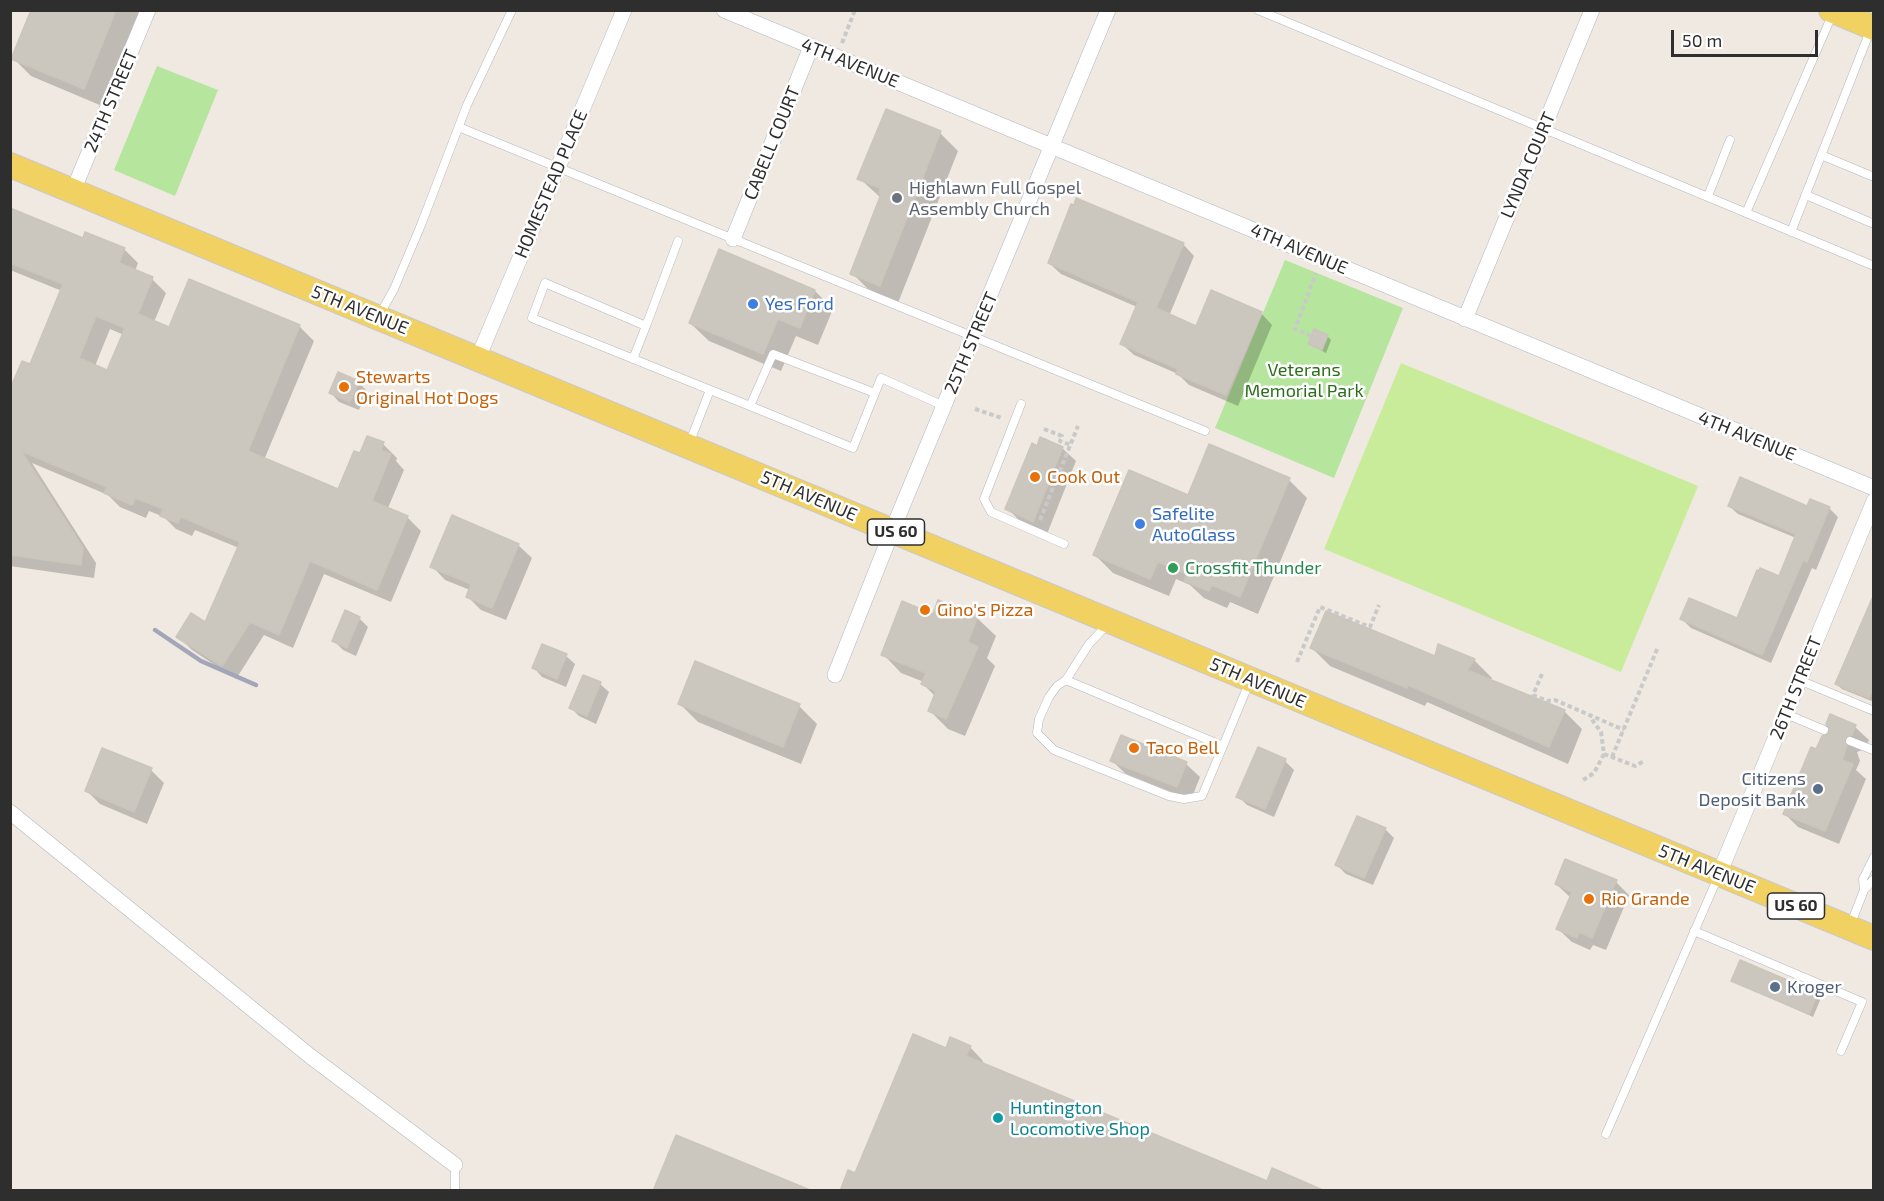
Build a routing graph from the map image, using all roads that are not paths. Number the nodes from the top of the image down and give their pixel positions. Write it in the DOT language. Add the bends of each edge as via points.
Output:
graph roads {
  1 [pos="148,10"];
  2 [pos="512,10"];
  3 [pos="624,10"];
  4 [pos="1108,10"];
  5 [pos="1258,10"];
  6 [pos="1593,10"];
  7 [pos="1832,11"];
  8 [pos="731,12"];
  9 [pos="1872,27"];
  10 [pos="811,47"];
  11 [pos="461,128"];
  12 [pos="1543,129"];
  13 [pos="1730,140"];
  14 [pos="1053,146"];
  15 [pos="1821,155"];
  16 [pos="10,165"];
  17 [pos="559,165"];
  18 [pos="1874,177"];
  19 [pos="74,191"];
  20 [pos="1806,195"];
  21 [pos="1708,196"];
  22 [pos="1746,213"];
  23 [pos="1874,224"];
  24 [pos="1791,232"];
  25 [pos="733,239"];
  26 [pos="678,241"];
  27 [pos="1874,266"];
  28 [pos="378,317"];
  29 [pos="1465,319"];
  30 [pos="646,326"];
  31 [pos="973,337"];
  32 [pos="478,358"];
  33 [pos="633,359"];
  34 [pos="710,390"];
  35 [pos="875,393"];
  36 [pos="1021,404"];
  37 [pos="750,406"];
  38 [pos="944,406"];
  39 [pos="1205,431"];
  40 [pos="688,446"];
  41 [pos="1874,488"];
  42 [pos="1874,501"];
  43 [pos="892,531"];
  44 [pos="1064,544"];
  45 [pos="1110,621"];
  46 [pos="835,675"];
  47 [pos="1250,679"];
  48 [pos="1066,680"];
  49 [pos="1799,680"];
  50 [pos="1874,711"];
  51 [pos="1786,714"];
  52 [pos="1824,730"];
  53 [pos="1850,741"];
  54 [pos="1223,746"];
  55 [pos="1873,750"];
  56 [pos="10,812"];
  57 [pos="1874,857"];
  58 [pos="1719,874"];
  59 [pos="1874,879"];
  60 [pos="1864,890"];
  61 [pos="1849,927"];
  62 [pos="1694,931"];
  63 [pos="1874,938"];
  64 [pos="1841,1051"];
  65 [pos="1606,1134"];
  66 [pos="455,1165"];
  67 [pos="455,1191"];
  1 -- 19 [label="street, 24TH STREET"];
  2 -- 11 [label="lane" via="467,105"];
  3 -- 17 [label="street, HOMESTEAD PLACE"];
  4 -- 14 [label="street, 25TH STREET"];
  5 -- 12 [label="lane"];
  6 -- 12 [label="street, LYNDA COURT"];
  7 -- 9 [label="main road"];
  7 -- 22 [label="lane"];
  8 -- 10 [label="street, 4TH AVENUE"];
  9 -- 15 [label="lane"];
  10 -- 14 [label="street, 4TH AVENUE"];
  10 -- 25 [label="street, CABELL COURT"];
  11 -- 17 [label="lane"];
  11 -- 28 [label="lane" via="394,289"];
  12 -- 21 [label="lane"];
  12 -- 29 [label="street, LYNDA COURT"];
  13 -- 21 [label="lane"];
  14 -- 29 [label="street, 4TH AVENUE"];
  14 -- 31 [label="street, 25TH STREET"];
  15 -- 18 [label="lane"];
  15 -- 20 [label="lane"];
  16 -- 19 [label="main road, 5TH AVENUE / US 60"];
  17 -- 25 [label="lane"];
  17 -- 32 [label="street, HOMESTEAD PLACE"];
  19 -- 28 [label="main road, 5TH AVENUE / US 60"];
  20 -- 23 [label="lane"];
  20 -- 24 [label="lane"];
  21 -- 22 [label="lane"];
  22 -- 24 [label="lane"];
  24 -- 27 [label="lane"];
  25 -- 31 [label="lane"];
  26 -- 30 [label="lane"];
  28 -- 32 [label="main road, 5TH AVENUE / US 60"];
  29 -- 41 [label="street, 4TH AVENUE"];
  30 -- 33 [label="lane"];
  30 -- 33 [label="lane" via="545,284 532,318"];
  31 -- 38 [label="street, 25TH STREET"];
  31 -- 39 [label="lane"];
  32 -- 40 [label="main road, 5TH AVENUE / US 60"];
  33 -- 34 [label="lane"];
  34 -- 37 [label="lane"];
  34 -- 40 [label="lane"];
  35 -- 37 [label="lane" via="773,354"];
  35 -- 37 [label="lane" via="853,448"];
  35 -- 38 [label="lane" via="881,378"];
  36 -- 44 [label="lane" via="984,500 991,512"];
  38 -- 43 [label="street, 25TH STREET"];
  40 -- 43 [label="main road, 5TH AVENUE / US 60"];
  42 -- 49 [label="street, 26TH STREET"];
  43 -- 45 [label="main road, 5TH AVENUE / US 60"];
  43 -- 46 [label="street, 25TH STREET"];
  45 -- 47 [label="main road, 5TH AVENUE / US 60"];
  45 -- 48 [label="lane" via="1089,644"];
  47 -- 54 [label="lane"];
  47 -- 58 [label="main road, 5TH AVENUE / US 60"];
  48 -- 54 [label="lane"];
  48 -- 54 [label="lane" via="1048,697 1039,719 1037,733 1054,750 1184,799 1202,796"];
  49 -- 50 [label="lane"];
  49 -- 51 [label="street, 26TH STREET"];
  51 -- 52 [label="lane"];
  51 -- 58 [label="street, 26TH STREET"];
  53 -- 55 [label="lane"];
  56 -- 66 [label="street" via="310,1056"];
  57 -- 60 [label="lane" via="1863,879"];
  58 -- 61 [label="main road, 5TH AVENUE / US 60"];
  58 -- 62 [label="lane"];
  59 -- 60 [label="lane"];
  60 -- 61 [label="lane"];
  61 -- 63 [label="main road, 5TH AVENUE / US 60"];
  62 -- 64 [label="lane" via="1862,1002"];
  62 -- 65 [label="lane"];
  66 -- 67 [label="lane"];
}
